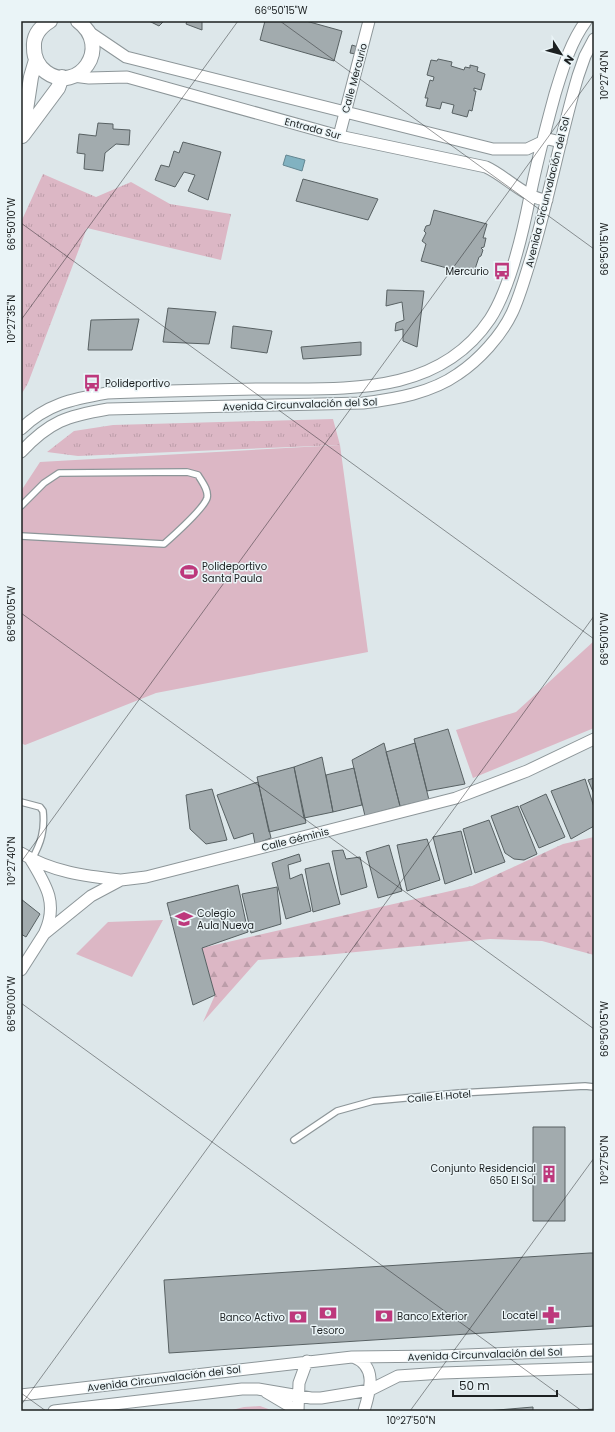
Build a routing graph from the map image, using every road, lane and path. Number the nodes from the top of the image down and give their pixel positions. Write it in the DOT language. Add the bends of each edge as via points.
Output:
graph roads {
  1 [pos="50,21"];
  2 [pos="369,21"];
  3 [pos="586,21"];
  4 [pos="84,25"];
  5 [pos="594,39"];
  6 [pos="36,60"];
  7 [pos="68,77"];
  8 [pos="346,111"];
  9 [pos="339,136"];
  10 [pos="22,138"];
  11 [pos="542,142"];
  12 [pos="561,142"];
  13 [pos="530,196"];
  14 [pos="547,200"];
  15 [pos="21,429"];
  16 [pos="21,452"];
  17 [pos="21,506"];
  18 [pos="21,536"];
  19 [pos="594,740"];
  20 [pos="21,802"];
  21 [pos="21,853"];
  22 [pos="31,860"];
  23 [pos="121,880"];
  24 [pos="44,934"];
  25 [pos="21,970"];
  26 [pos="594,1087"];
  27 [pos="294,1140"];
  28 [pos="594,1350"];
  29 [pos="352,1357"];
  30 [pos="307,1361"];
  31 [pos="594,1368"];
  32 [pos="258,1388"];
  33 [pos="370,1390"];
  34 [pos="21,1395"];
  35 [pos="298,1395"];
  36 [pos="54,1411"];
  37 [pos="298,1411"];
  38 [pos="364,1411"];
  1 -- 6 [label="street" via="36,36"];
  2 -- 8 [label="street, Calle Mercurio"];
  3 -- 11 [label="street, Avenida Circunvalación del Sol" via="569,49"];
  4 -- 7 [label="street" via="93,47 90,61 80,72"];
  4 -- 8 [label="street" via="126,57"];
  5 -- 12 [label="street, Avenida Circunvalación del Sol" via="578,76"];
  6 -- 7 [label="street" via="44,70 55,76"];
  6 -- 10 [label="street" via="31,76"];
  7 -- 9 [label="street, Entrada Sur" via="127,77"];
  7 -- 10 [label="street"];
  8 -- 9 [label="street, Calle Mercurio"];
  8 -- 11 [label="street" via="493,149 527,149"];
  9 -- 13 [label="street, Entrada Sur" via="486,167"];
  11 -- 12 [label="street" via="548,139"];
  11 -- 13 [label="street, Avenida Circunvalación del Sol"];
  12 -- 14 [label="street, Avenida Circunvalación del Sol"];
  13 -- 14 [label="street, Entrada Sur"];
  13 -- 15 [label="street, Avenida Circunvalación del Sol" via="510,274 497,306 489,320 464,348 432,369 405,379 362,387 107,393 57,404 40,413"];
  14 -- 16 [label="street, Avenida Circunvalación del Sol" via="519,296 502,330 475,360 458,374 439,384 390,400 364,403 116,409 93,412 53,424"];
  17 -- 18 [label="lane" via="44,483 59,473 187,472 198,476 207,490 207,499 164,544"];
  19 -- 23 [label="street, Calle Géminis" via="527,771 456,798 146,877"];
  20 -- 22 [label="lane" via="40,807 43,811 43,833 39,847"];
  21 -- 22 [label="street"];
  22 -- 23 [label="street" via="60,871"];
  22 -- 24 [label="street" via="50,897 52,908 51,919"];
  23 -- 24 [label="street, Calle Géminis" via="90,896"];
  24 -- 25 [label="street, Calle Géminis"];
  26 -- 27 [label="lane, Calle El Hotel" via="459,1093 373,1101 337,1111"];
  28 -- 29 [label="street, Avenida Circunvalación del Sol"];
  29 -- 30 [label="street, Avenida Circunvalación del Sol"];
  29 -- 33 [label="street" via="364,1362 368,1367"];
  30 -- 34 [label="street, Avenida Circunvalación del Sol"];
  30 -- 35 [label="street" via="299,1383"];
  31 -- 33 [label="street, Avenida Circunvalación del Sol" via="442,1372 398,1376"];
  32 -- 35 [label="street, Avenida Circunvalación del Sol"];
  32 -- 36 [label="street, Avenida Circunvalación del Sol"];
  32 -- 37 [label="street"];
  33 -- 35 [label="street, Avenida Circunvalación del Sol" via="321,1398"];
  33 -- 38 [label="street"];
  35 -- 37 [label="street"];
}
